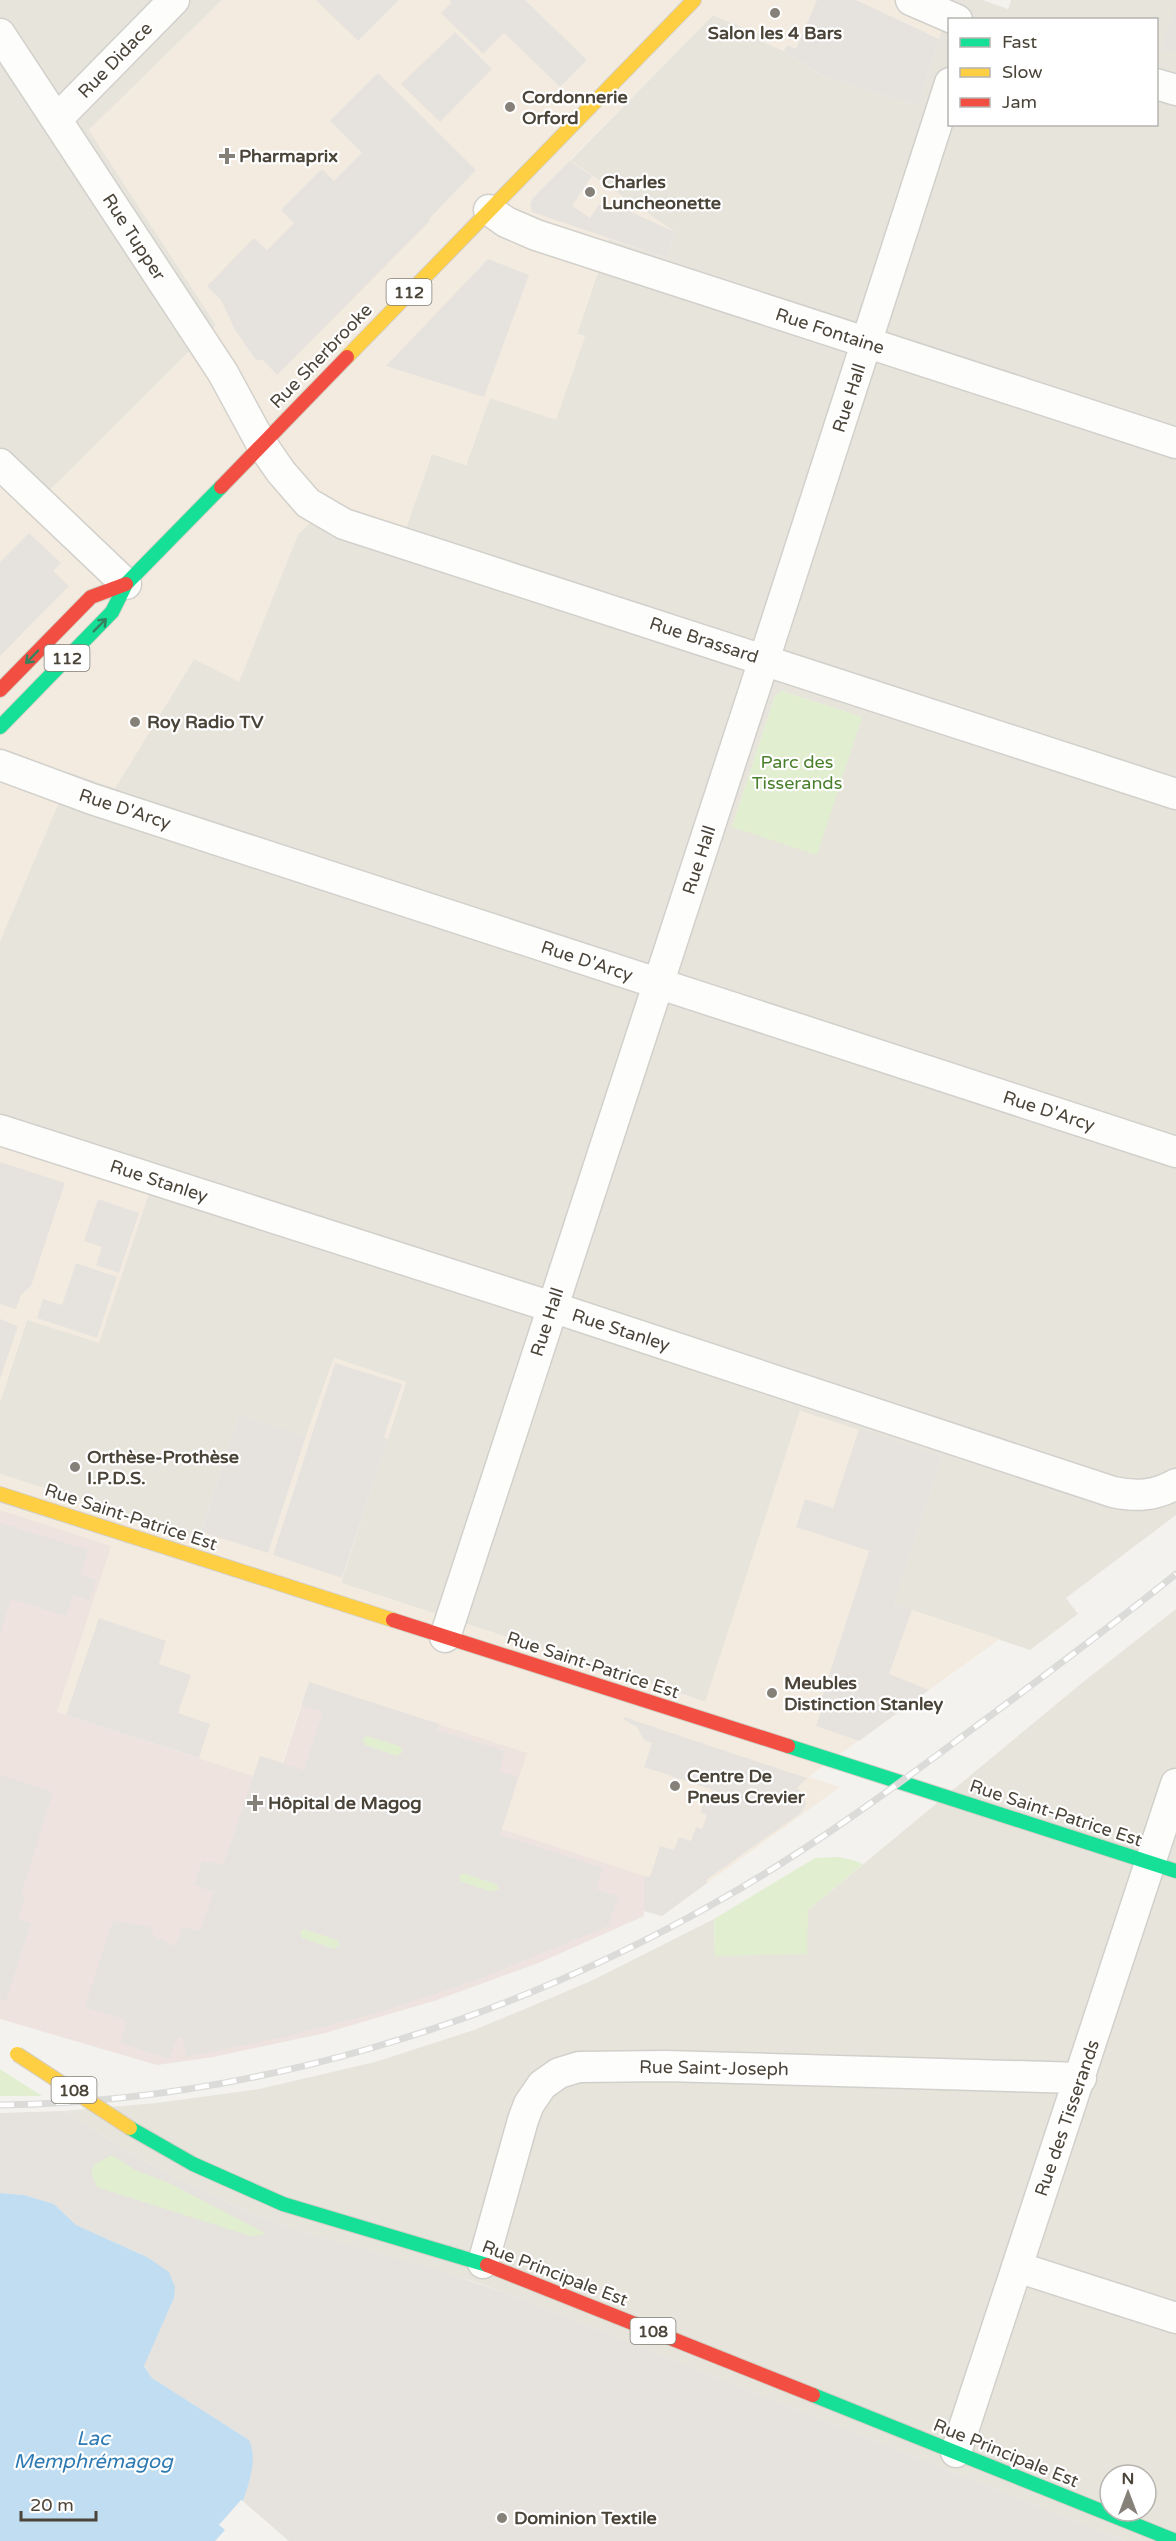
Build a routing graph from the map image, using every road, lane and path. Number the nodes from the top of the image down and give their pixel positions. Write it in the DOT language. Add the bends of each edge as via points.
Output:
graph roads {
  1 [pos="174,0"];
  2 [pos="694,0"];
  3 [pos="910,0"];
  4 [pos="952,18"];
  5 [pos="0,34"];
  6 [pos="1158,85"];
  7 [pos="948,89"];
  8 [pos="1176,90"];
  9 [pos="57,119"];
  10 [pos="489,210"];
  11 [pos="867,343"];
  12 [pos="261,443"];
  13 [pos="1176,444"];
  14 [pos="0,464"];
  15 [pos="126,584"];
  16 [pos="764,660"];
  17 [pos="0,690"];
  18 [pos="0,727"];
  19 [pos="0,765"];
  20 [pos="1176,794"];
  21 [pos="659,984"];
  22 [pos="0,1130"];
  23 [pos="1176,1152"];
  24 [pos="552,1307"];
  25 [pos="1176,1484"];
  26 [pos="0,1494"];
  27 [pos="445,1636"];
  28 [pos="1176,1784"];
  29 [pos="1163,1867"];
  30 [pos="13,2052"];
  31 [pos="1081,2078"];
  32 [pos="483,2263"];
  33 [pos="1017,2267"];
  34 [pos="1176,2318"];
  35 [pos="956,2452"];
  36 [pos="1176,2541"];
  1 -- 9 [label="street, Rue Didace"];
  2 -- 10 [label="main road, Rue Sherbrooke / 112"];
  3 -- 4 [label="street"];
  5 -- 9 [label="street, Rue Tupper"];
  6 -- 8 [label="street"];
  7 -- 11 [label="street, Rue Hall"];
  9 -- 12 [label="street, Rue Tupper" via="218,364"];
  10 -- 11 [label="street, Rue Fontaine" via="536,235"];
  10 -- 12 [label="main road, Rue Sherbrooke / 112"];
  11 -- 13 [label="street, Rue Fontaine"];
  11 -- 16 [label="street, Rue Hall"];
  12 -- 15 [label="main road, Rue Sherbrooke / 112"];
  12 -- 16 [label="street, Rue Brassard" via="308,503 344,524"];
  14 -- 15 [label="street"];
  15 -- 17 [label="main road, Rue Sherbrooke / 112, one-way" via="91,597"];
  18 -- 15 [label="main road, Rue Sherbrooke / 112, one-way" via="112,612"];
  16 -- 20 [label="street, Rue Brassard"];
  16 -- 21 [label="street, Rue Hall"];
  19 -- 21 [label="street, Rue D'Arcy"];
  21 -- 23 [label="street, Rue D'Arcy"];
  21 -- 24 [label="street, Rue Hall"];
  22 -- 24 [label="street, Rue Stanley"];
  24 -- 25 [label="street, Rue Stanley" via="1113,1492 1140,1496"];
  24 -- 27 [label="street, Rue Hall"];
  26 -- 27 [label="main road, Rue Saint-Patrice Est"];
  27 -- 29 [label="main road, Rue Saint-Patrice Est"];
  28 -- 29 [label="street, Rue des Tisserands"];
  29 -- 31 [label="street, Rue des Tisserands"];
  30 -- 32 [label="main road, Rue Principale Est / 108, bridge" via="183,2160 261,2196"];
  31 -- 32 [label="street, Rue Saint-Joseph" via="666,2066 570,2068 542,2085 529,2104"];
  31 -- 33 [label="street, Rue des Tisserands"];
  32 -- 35 [label="main road, Rue Principale Est / 108"];
  33 -- 34 [label="street"];
  33 -- 35 [label="street, Rue des Tisserands"];
  35 -- 36 [label="main road, Rue Principale Est / 108"];
}
